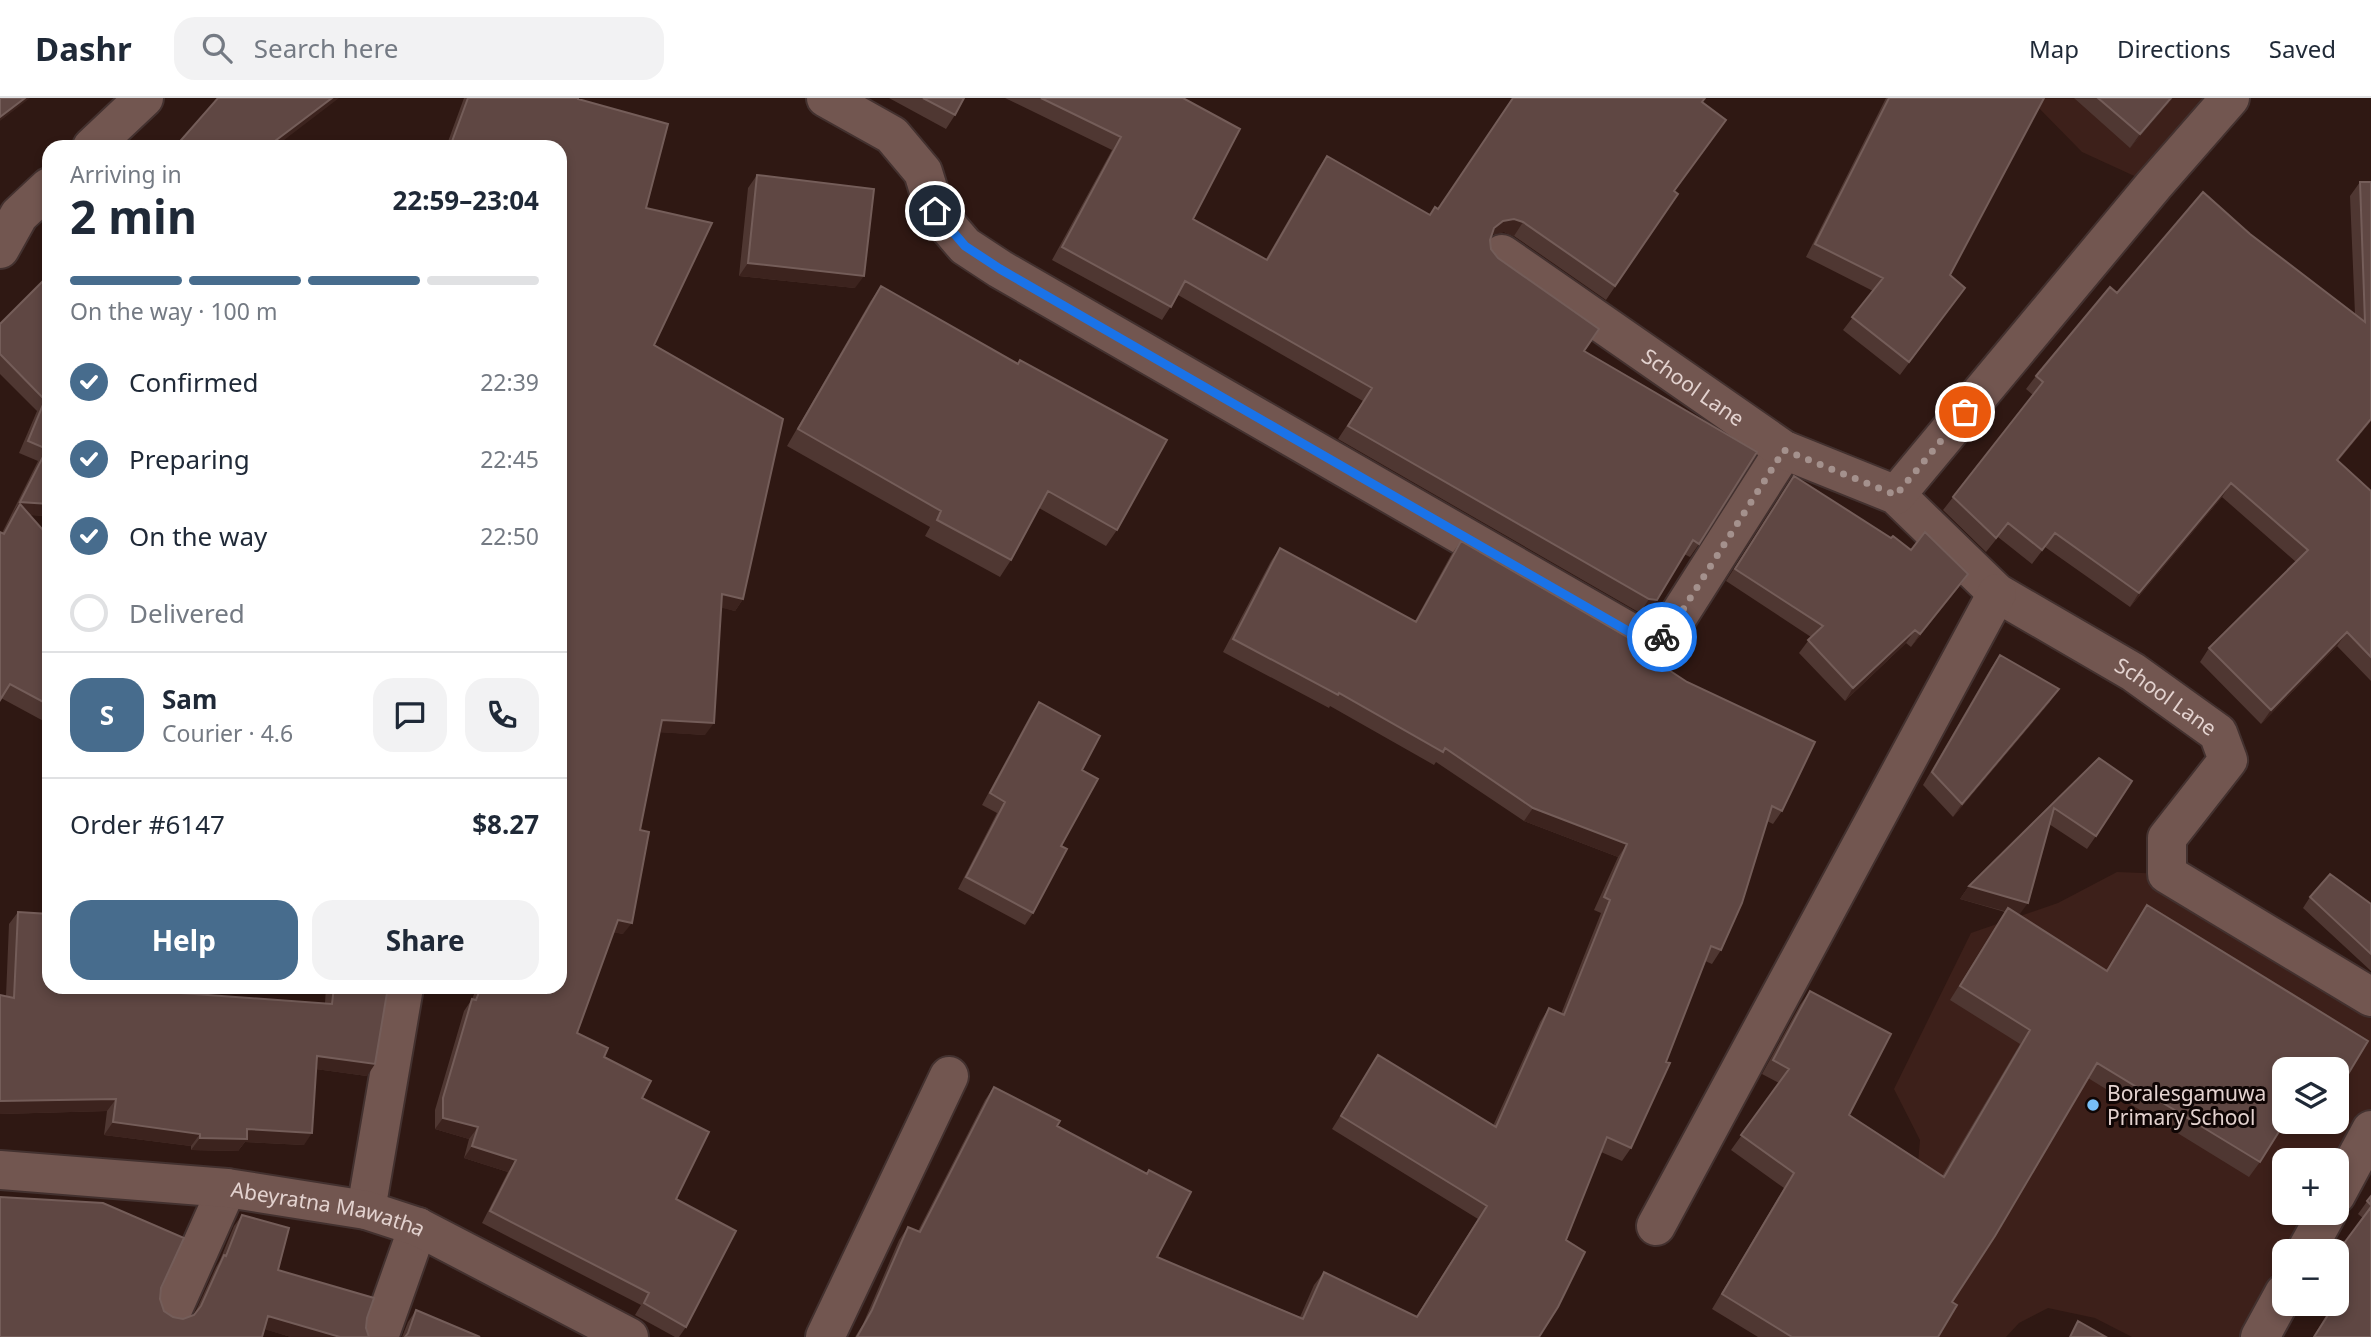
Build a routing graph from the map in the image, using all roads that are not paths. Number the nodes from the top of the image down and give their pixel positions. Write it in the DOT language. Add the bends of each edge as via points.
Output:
graph roads {
  1 [pos="144,98"];
  2 [pos="826,98"];
  3 [pos="2230,98"];
  4 [pos="99,140"];
  5 [pos="42,191"];
  6 [pos="9,210"];
  7 [pos="0,249"];
  8 [pos="1502,254"];
  9 [pos="1784,450"];
  10 [pos="1896,495"];
  11 [pos="1997,593"];
  12 [pos="403,994"];
  13 [pos="2371,998"];
  14 [pos="948,1076"];
  15 [pos="2371,1130"];
  16 [pos="0,1170"];
  17 [pos="2349,1171"];
  18 [pos="227,1188"];
  19 [pos="366,1210"];
  20 [pos="1656,1226"];
  21 [pos="418,1227"];
  22 [pos="173,1309"];
  23 [pos="2272,1315"];
  24 [pos="379,1337"];
  25 [pos="629,1337"];
  26 [pos="825,1337"];
  27 [pos="2260,1337"];
  1 -- 4 [label="street"];
  2 -- 9 [label="street" via="892,135 923,172 935,211 965,246 1633,634 1665,638"];
  3 -- 10 [label="street"];
  5 -- 6 [label="street"];
  6 -- 7 [label="street"];
  8 -- 9 [label="street, School Lane"];
  9 -- 10 [label="street, School Lane"];
  10 -- 11 [label="street, School Lane"];
  11 -- 13 [label="street, School Lane" via="2133,672 2218,733 2228,760 2167,838 2166,874"];
  11 -- 20 [label="street"];
  12 -- 19 [label="street"];
  14 -- 26 [label="street"];
  15 -- 17 [label="street"];
  16 -- 18 [label="street, Abeyratna Mawatha"];
  18 -- 19 [label="street, Abeyratna Mawatha"];
  18 -- 22 [label="street"];
  19 -- 21 [label="street, Abeyratna Mawatha"];
  21 -- 24 [label="street"];
  21 -- 25 [label="street, Abeyratna Mawatha"];
  23 -- 27 [label="street"];
}
